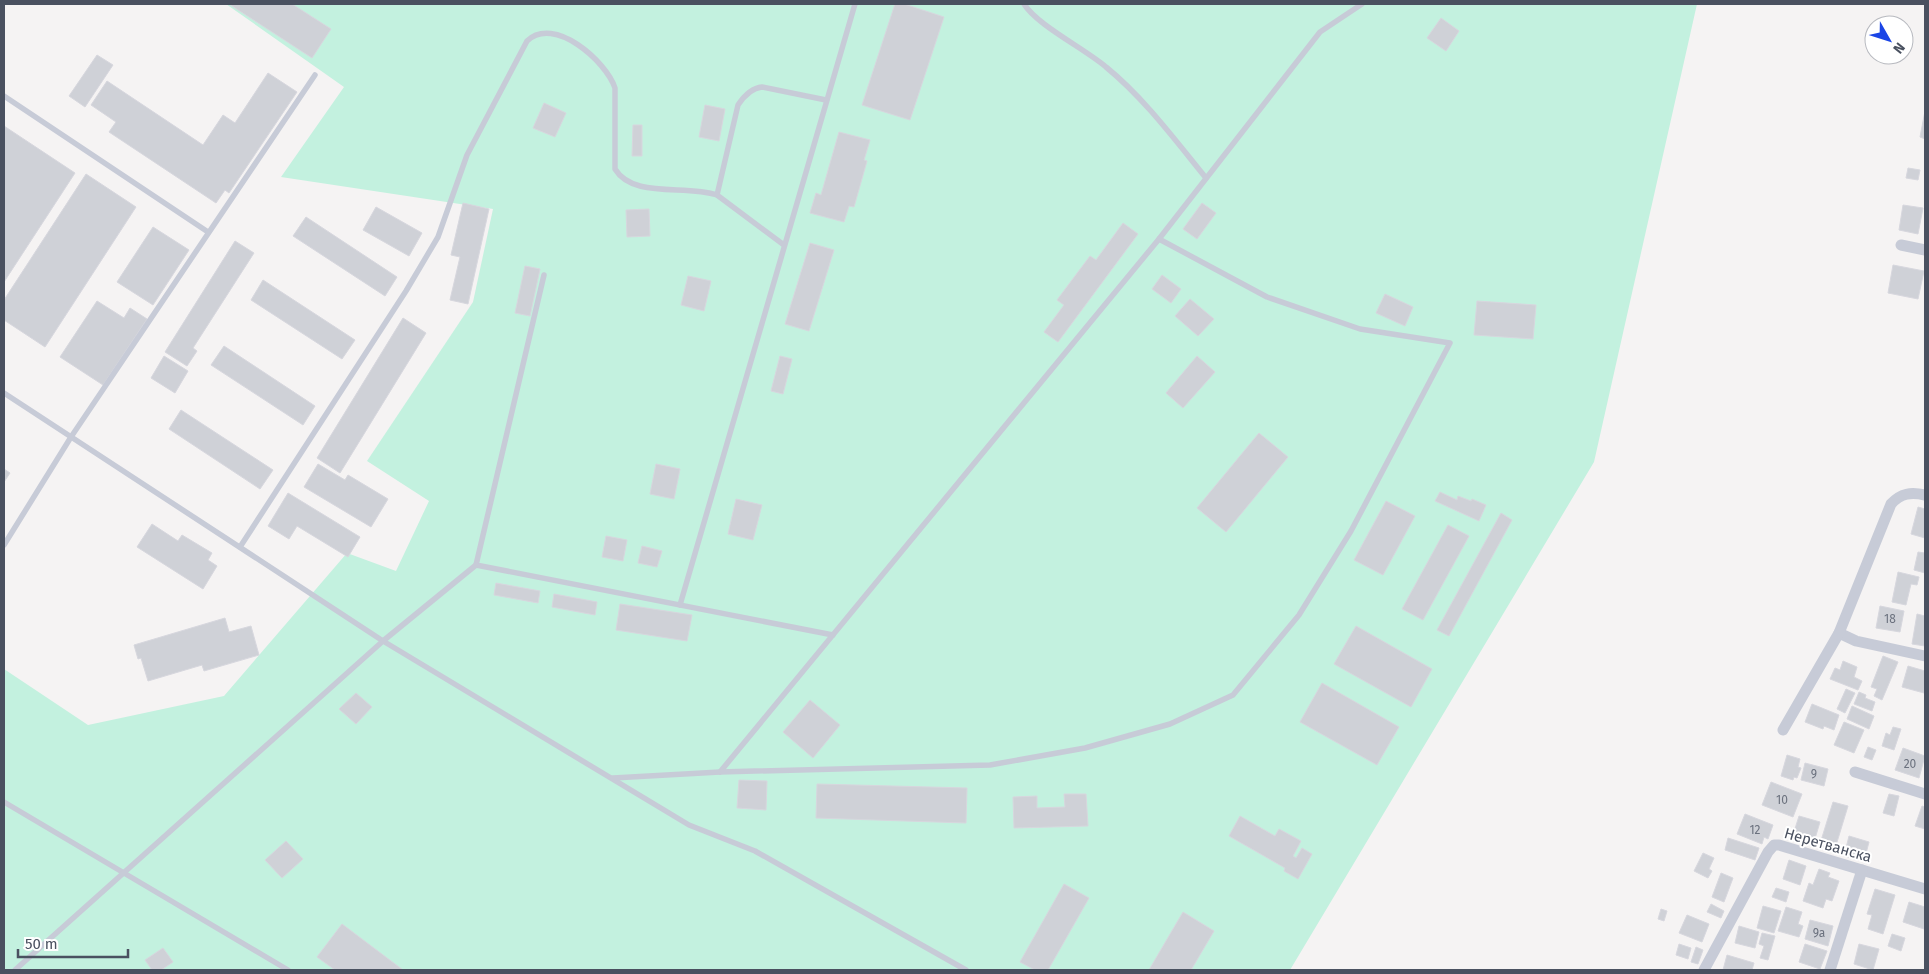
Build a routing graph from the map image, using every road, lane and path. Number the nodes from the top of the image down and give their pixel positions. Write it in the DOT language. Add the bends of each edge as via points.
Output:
graph roads {
  1 [pos="855,4"];
  2 [pos="1024,4"];
  3 [pos="1362,4"];
  4 [pos="315,75"];
  5 [pos="4,96"];
  6 [pos="826,100"];
  7 [pos="1206,178"];
  8 [pos="717,194"];
  9 [pos="208,232"];
  10 [pos="1159,239"];
  11 [pos="784,245"];
  12 [pos="1901,245"];
  13 [pos="1925,250"];
  14 [pos="544,276"];
  15 [pos="4,393"];
  16 [pos="71,437"];
  17 [pos="1921,494"];
  18 [pos="4,545"];
  19 [pos="240,547"];
  20 [pos="476,565"];
  21 [pos="680,605"];
  22 [pos="1839,633"];
  23 [pos="833,635"];
  24 [pos="383,641"];
  25 [pos="1925,656"];
  26 [pos="1783,730"];
  27 [pos="720,772"];
  28 [pos="1855,772"];
  29 [pos="614,778"];
  30 [pos="1925,794"];
  31 [pos="4,802"];
  32 [pos="1862,870"];
  33 [pos="124,871"];
  34 [pos="1925,889"];
  35 [pos="15,970"];
  36 [pos="288,970"];
  37 [pos="966,970"];
  38 [pos="1704,970"];
  39 [pos="1830,970"];
  1 -- 6 [label="lane"];
  2 -- 7 [label="lane" via="1035,17 1113,73"];
  3 -- 7 [label="lane" via="1320,32"];
  4 -- 9 [label="lane"];
  5 -- 9 [label="lane"];
  6 -- 8 [label="lane" via="762,87 743,97 738,105"];
  6 -- 11 [label="lane"];
  7 -- 10 [label="lane"];
  8 -- 11 [label="lane"];
  8 -- 19 [label="lane" via="642,187 629,184 619,176 614,169 615,88 612,78 604,66 580,46 558,35 543,32 534,35 527,41 466,155 438,237"];
  9 -- 16 [label="lane"];
  10 -- 23 [label="lane"];
  10 -- 27 [label="lane" via="1267,297 1360,329 1450,343 1351,531 1299,615 1233,695 1170,724 1085,748 990,765"];
  11 -- 21 [label="lane"];
  12 -- 13 [label="street"];
  14 -- 20 [label="lane"];
  15 -- 16 [label="lane"];
  16 -- 18 [label="lane"];
  16 -- 19 [label="lane"];
  17 -- 22 [label="street" via="1904,494 1891,504"];
  19 -- 24 [label="lane"];
  20 -- 21 [label="lane"];
  20 -- 24 [label="lane"];
  21 -- 23 [label="lane"];
  22 -- 25 [label="street" via="1856,641"];
  22 -- 26 [label="street"];
  23 -- 27 [label="lane"];
  24 -- 29 [label="lane"];
  24 -- 33 [label="lane"];
  27 -- 29 [label="lane"];
  28 -- 30 [label="street"];
  29 -- 37 [label="lane" via="689,825 755,851"];
  31 -- 33 [label="lane"];
  32 -- 34 [label="street, Неретванска"];
  32 -- 38 [label="street, Неретванска" via="1774,845"];
  32 -- 39 [label="street"];
  33 -- 35 [label="lane"];
  33 -- 36 [label="lane"];
}
